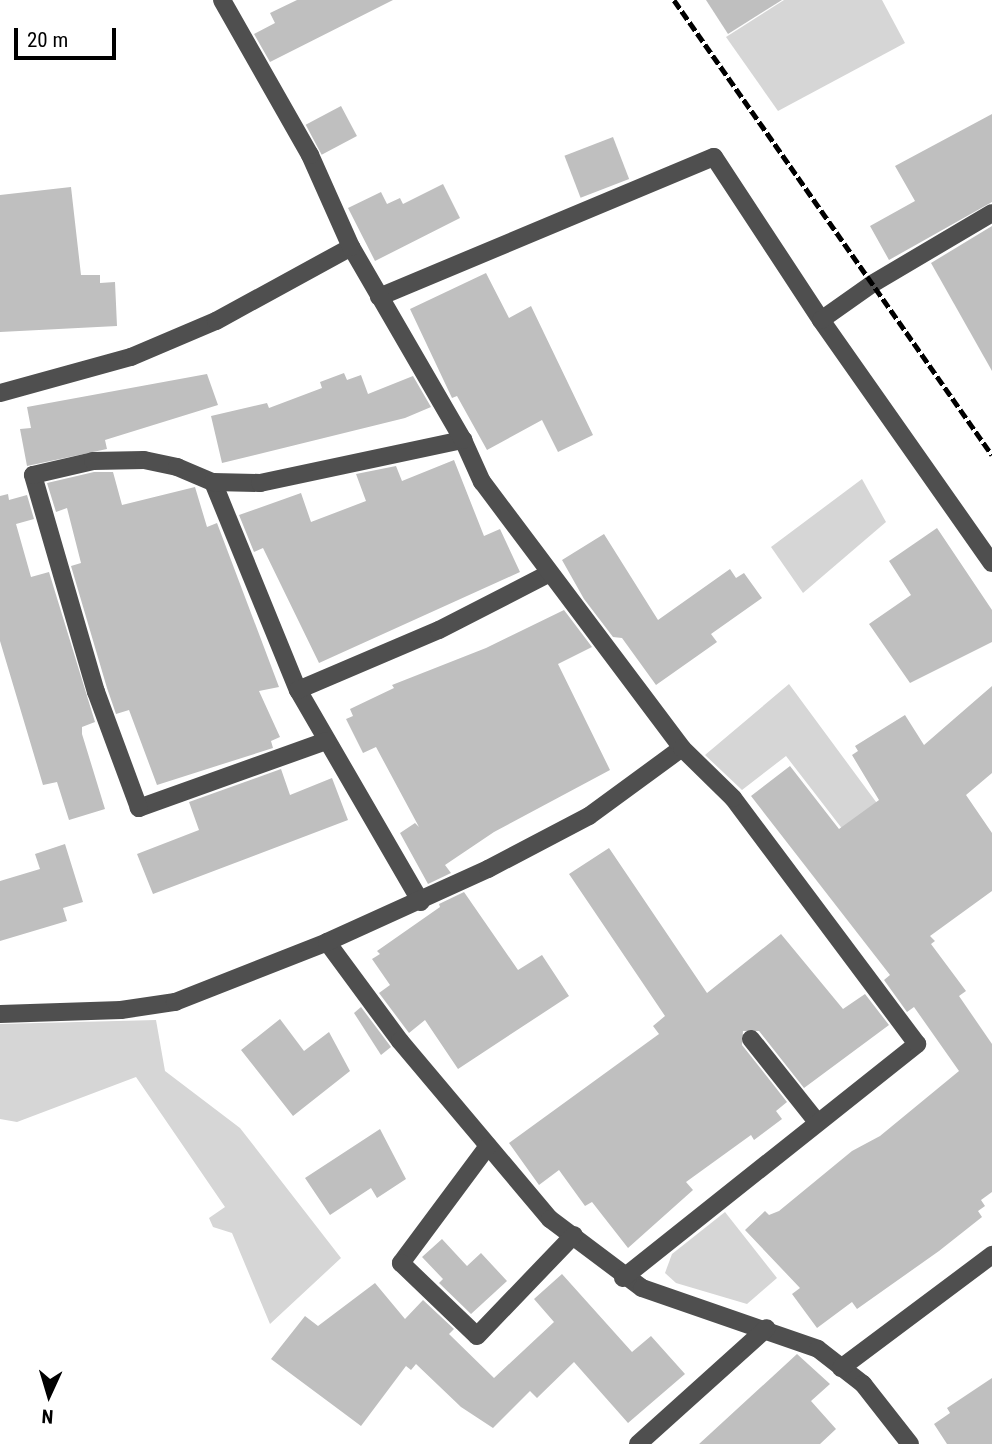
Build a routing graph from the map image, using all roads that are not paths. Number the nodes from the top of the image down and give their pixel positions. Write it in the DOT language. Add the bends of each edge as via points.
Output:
graph roads {
  1 [pos="222,0"];
  2 [pos="992,213"];
  3 [pos="351,247"];
  4 [pos="379,297"];
  5 [pos="821,320"];
  6 [pos="0,393"];
  7 [pos="463,440"];
  8 [pos="213,482"];
  9 [pos="992,563"];
  10 [pos="548,574"];
  11 [pos="298,690"];
  12 [pos="326,740"];
  13 [pos="682,748"];
  14 [pos="421,902"];
  15 [pos="327,942"];
  16 [pos="0,1014"];
  17 [pos="751,1039"];
  18 [pos="817,1122"];
  19 [pos="488,1146"];
  20 [pos="574,1235"];
  21 [pos="992,1255"];
  22 [pos="623,1278"];
  23 [pos="767,1328"];
  24 [pos="841,1368"];
  25 [pos="638,1444"];
  26 [pos="910,1444"];
  1 -- 3 [label="street" via="310,155"];
  2 -- 5 [label="street"];
  3 -- 4 [label="street"];
  3 -- 6 [label="street" via="216,321 131,357"];
  4 -- 5 [label="street" via="714,157"];
  4 -- 7 [label="street"];
  5 -- 9 [label="street"];
  7 -- 8 [label="street" via="260,483"];
  7 -- 10 [label="street" via="482,482"];
  8 -- 11 [label="street"];
  8 -- 12 [label="street" via="144,460 93,461 33,475 96,692 139,808"];
  10 -- 11 [label="street" via="439,630"];
  10 -- 13 [label="street"];
  11 -- 12 [label="street"];
  12 -- 14 [label="street"];
  13 -- 14 [label="street" via="589,816"];
  13 -- 18 [label="street" via="733,799 917,1044"];
  14 -- 15 [label="street"];
  15 -- 16 [label="street" via="176,1002 121,1010"];
  15 -- 19 [label="street" via="400,1041"];
  17 -- 18 [label="street"];
  18 -- 22 [label="street"];
  19 -- 20 [label="street" via="550,1219"];
  19 -- 20 [label="street" via="401,1263 477,1336"];
  20 -- 22 [label="street"];
  21 -- 24 [label="street"];
  22 -- 23 [label="street" via="660,1296"];
  23 -- 24 [label="street" via="818,1349"];
  23 -- 25 [label="street"];
  24 -- 26 [label="street" via="863,1384"];
}
